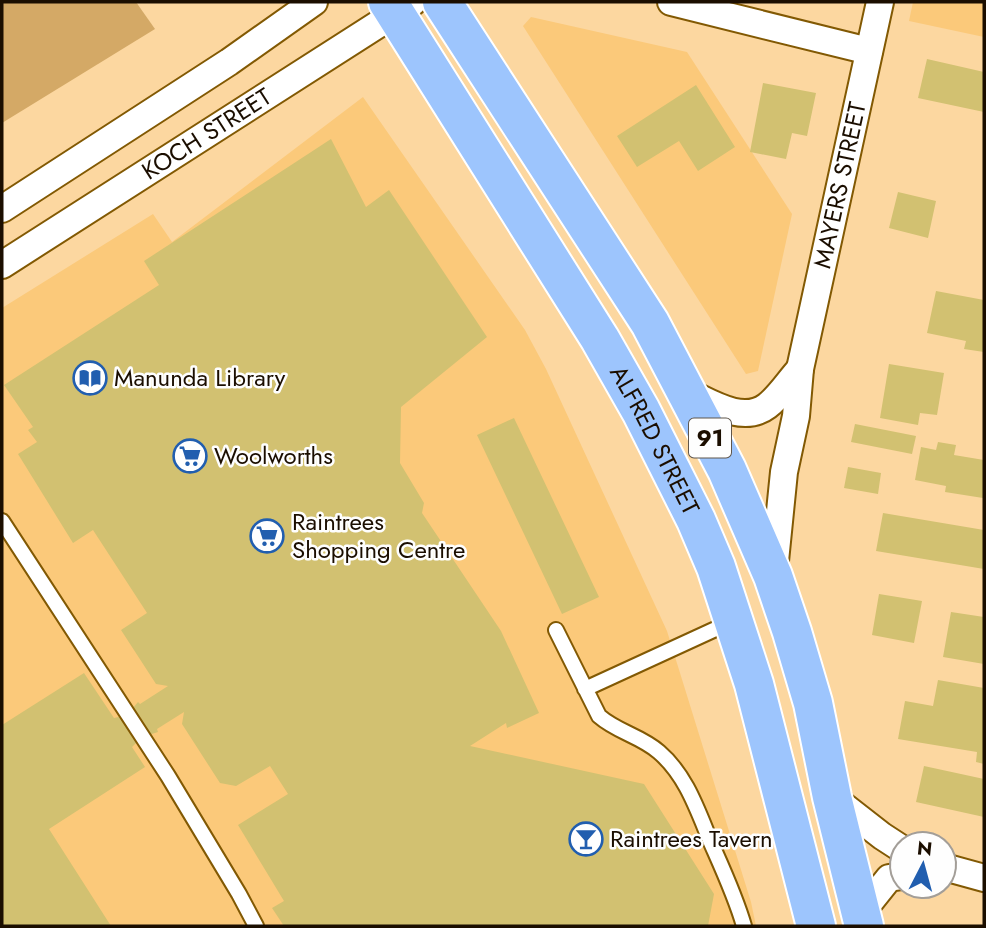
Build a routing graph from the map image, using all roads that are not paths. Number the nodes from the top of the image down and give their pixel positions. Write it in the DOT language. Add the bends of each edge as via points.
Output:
graph roads {
  1 [pos="314,2"];
  2 [pos="442,2"];
  3 [pos="671,2"];
  4 [pos="880,2"];
  5 [pos="399,5"];
  6 [pos="468,42"];
  7 [pos="869,51"];
  8 [pos="430,66"];
  9 [pos="2,209"];
  10 [pos="2,265"];
  11 [pos="800,369"];
  12 [pos="685,391"];
  13 [pos="2,520"];
  14 [pos="773,576"];
  15 [pos="735,620"];
  16 [pos="556,630"];
  17 [pos="585,689"];
  18 [pos="832,797"];
  19 [pos="888,839"];
  20 [pos="958,872"];
  21 [pos="984,878"];
  22 [pos="888,880"];
  23 [pos="862,919"];
  24 [pos="256,926"];
  25 [pos="744,926"];
  26 [pos="816,926"];
  1 -- 9 [label="street, KOCH STREET"];
  2 -- 6 [label="main road, ALFRED STREET / 91"];
  3 -- 7 [label="street"];
  4 -- 7 [label="street, MAYERS STREET"];
  5 -- 8 [label="main road, ALFRED STREET / 91"];
  5 -- 10 [label="street, KOCH STREET"];
  6 -- 8 [label="main road"];
  6 -- 12 [label="main road, ALFRED STREET / 91" via="650,323"];
  7 -- 11 [label="street, MAYERS STREET"];
  8 -- 15 [label="main road, ALFRED STREET / 91" via="641,411 696,520"];
  11 -- 12 [label="street, MAYERS STREET" via="766,407 751,413 739,413"];
  11 -- 14 [label="street, MAYERS STREET"];
  12 -- 14 [label="main road, ALFRED STREET / 91" via="727,470"];
  13 -- 24 [label="lane" via="168,776"];
  14 -- 18 [label="main road, ALFRED STREET / 91" via="813,703"];
  15 -- 17 [label="lane"];
  15 -- 26 [label="main road, ALFRED STREET / 91"];
  16 -- 17 [label="lane"];
  17 -- 25 [label="lane" via="609,726 658,750 685,782"];
  18 -- 19 [label="street"];
  18 -- 23 [label="main road, ALFRED STREET / 91"];
  20 -- 21 [label="street"];
  22 -- 23 [label="street"];
}
